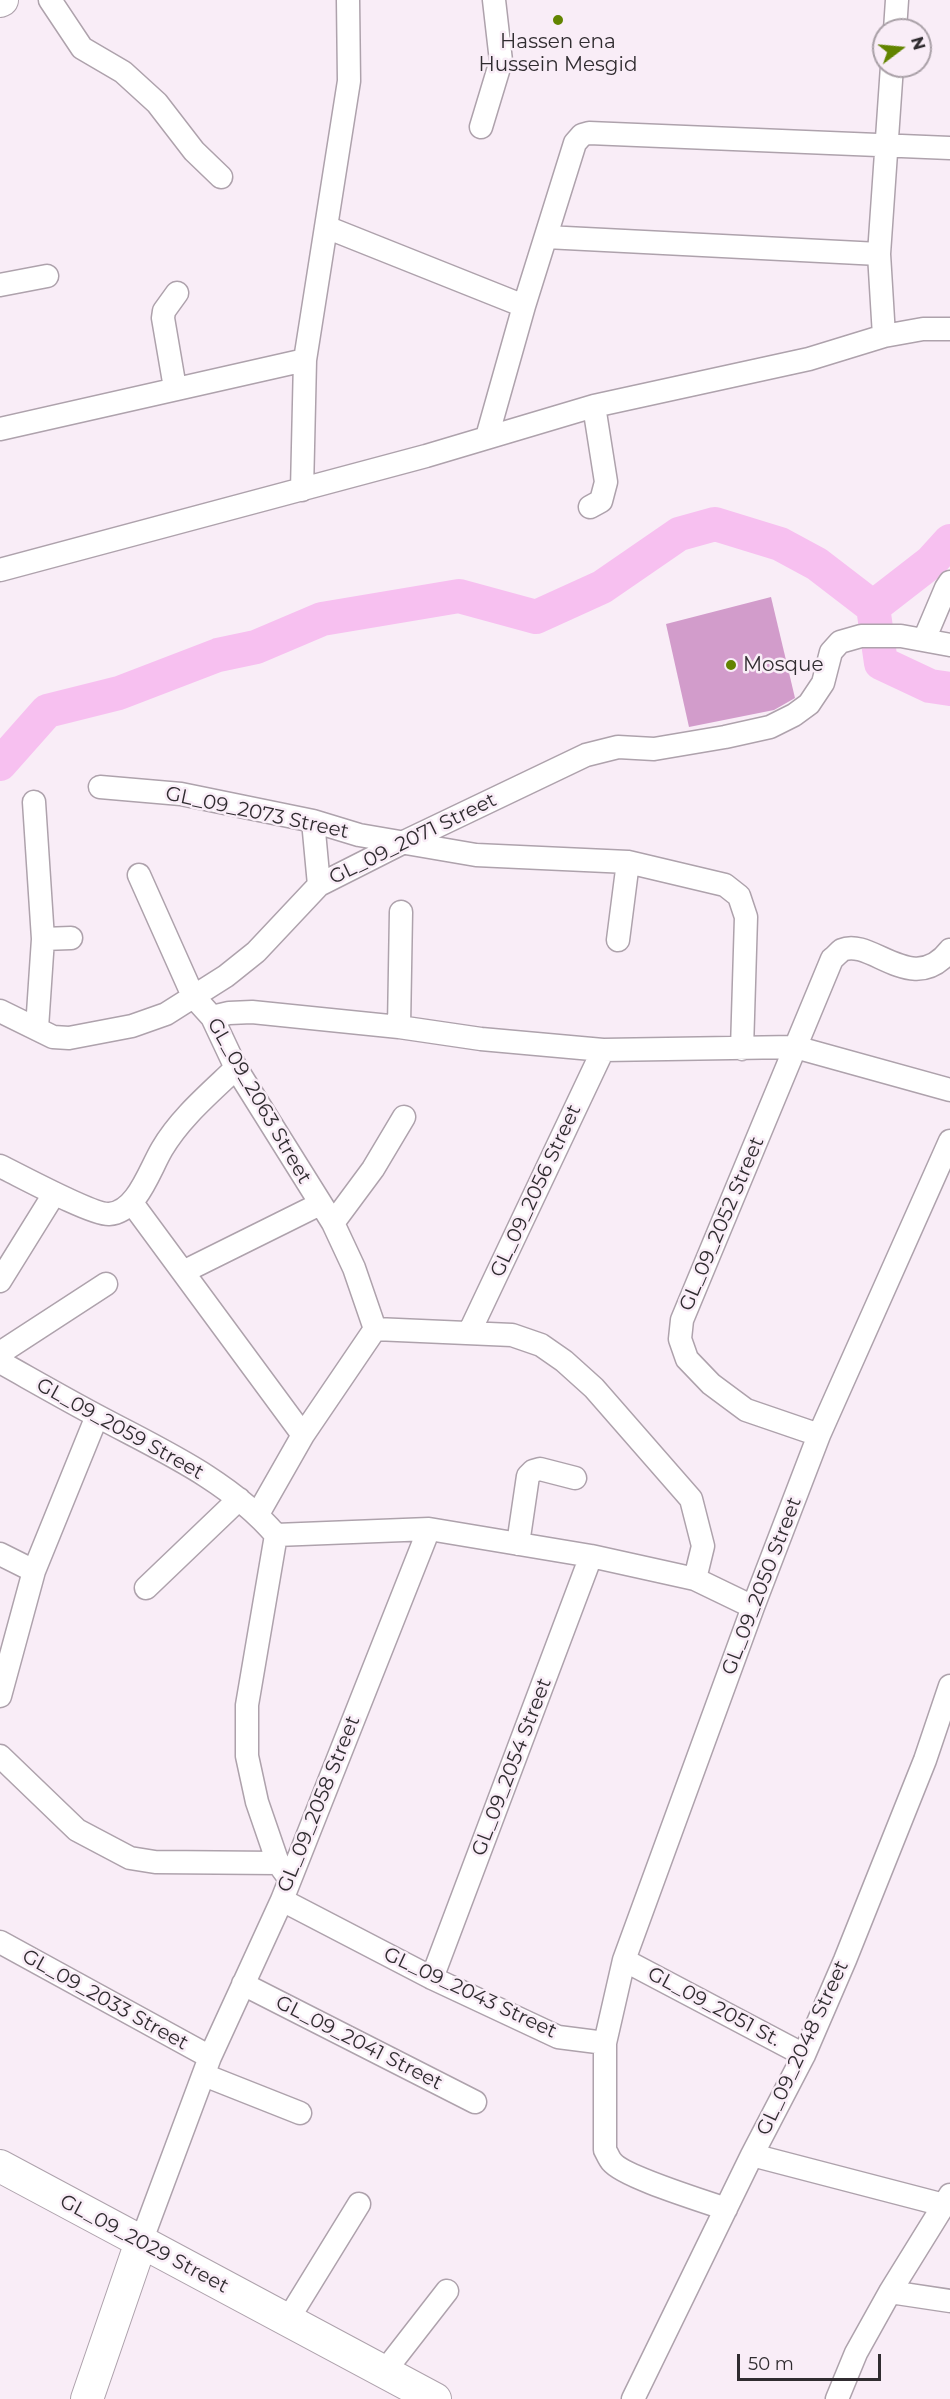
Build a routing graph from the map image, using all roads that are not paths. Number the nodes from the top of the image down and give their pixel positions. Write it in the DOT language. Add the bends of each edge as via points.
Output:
graph roads {
  1 [pos="50,0"];
  2 [pos="348,0"];
  3 [pos="494,0"];
  4 [pos="897,0"];
  5 [pos="896,18"];
  6 [pos="891,78"];
  7 [pos="481,127"];
  8 [pos="887,144"];
  9 [pos="950,148"];
  10 [pos="221,177"];
  11 [pos="326,227"];
  12 [pos="546,237"];
  13 [pos="879,254"];
  14 [pos="47,276"];
  15 [pos="0,285"];
  16 [pos="177,292"];
  17 [pos="524,306"];
  18 [pos="950,329"];
  19 [pos="884,336"];
  20 [pos="305,360"];
  21 [pos="175,388"];
  22 [pos="594,406"];
  23 [pos="0,429"];
  24 [pos="488,437"];
  25 [pos="302,490"];
  26 [pos="590,507"];
  27 [pos="0,570"];
  28 [pos="950,582"];
  29 [pos="924,640"];
  30 [pos="950,645"];
  31 [pos="100,787"];
  32 [pos="34,802"];
  33 [pos="313,821"];
  34 [pos="404,842"];
  35 [pos="628,862"];
  36 [pos="139,875"];
  37 [pos="319,885"];
  38 [pos="401,912"];
  39 [pos="71,938"];
  40 [pos="43,939"];
  41 [pos="618,940"];
  42 [pos="950,950"];
  43 [pos="193,996"];
  44 [pos="0,1011"];
  45 [pos="212,1017"];
  46 [pos="399,1027"];
  47 [pos="37,1028"];
  48 [pos="795,1047"];
  49 [pos="742,1049"];
  50 [pos="603,1050"];
  51 [pos="236,1068"];
  52 [pos="950,1090"];
  53 [pos="404,1117"];
  54 [pos="950,1141"];
  55 [pos="0,1166"];
  56 [pos="54,1194"];
  57 [pos="132,1203"];
  58 [pos="320,1204"];
  59 [pos="333,1223"];
  60 [pos="183,1272"];
  61 [pos="0,1281"];
  62 [pos="106,1284"];
  63 [pos="375,1329"];
  64 [pos="469,1333"];
  65 [pos="0,1353"];
  66 [pos="0,1362"];
  67 [pos="97,1416"];
  68 [pos="303,1435"];
  69 [pos="819,1435"];
  70 [pos="575,1478"];
  71 [pos="239,1499"];
  72 [pos="258,1514"];
  73 [pos="429,1529"];
  74 [pos="276,1535"];
  75 [pos="518,1544"];
  76 [pos="0,1554"];
  77 [pos="591,1556"];
  78 [pos="34,1571"];
  79 [pos="695,1579"];
  80 [pos="146,1588"];
  81 [pos="753,1607"];
  82 [pos="950,1686"];
  83 [pos="0,1696"];
  84 [pos="0,1756"];
  85 [pos="283,1870"];
  86 [pos="282,1900"];
  87 [pos="0,1942"];
  88 [pos="624,1959"];
  89 [pos="432,1978"];
  90 [pos="243,1984"];
  91 [pos="605,2043"];
  92 [pos="804,2055"];
  93 [pos="207,2066"];
  94 [pos="475,2102"];
  95 [pos="300,2113"];
  96 [pos="752,2155"];
  97 [pos="0,2166"];
  98 [pos="947,2200"];
  99 [pos="359,2204"];
  100 [pos="726,2209"];
  101 [pos="141,2242"];
  102 [pos="447,2291"];
  103 [pos="890,2292"];
  104 [pos="950,2301"];
  105 [pos="287,2321"];
  106 [pos="384,2372"];
  107 [pos="87,2399"];
  108 [pos="435,2399"];
  109 [pos="633,2399"];
  110 [pos="837,2399"];
  1 -- 10 [label="street" via="82,48 123,72 158,103 194,151"];
  2 -- 11 [label="street" via="349,81"];
  3 -- 7 [label="street" via="501,61"];
  4 -- 5 [label="street"];
  6 -- 8 [label="street"];
  8 -- 9 [label="street"];
  8 -- 12 [label="street" via="589,133 575,144"];
  8 -- 13 [label="street"];
  11 -- 17 [label="street"];
  11 -- 20 [label="street"];
  12 -- 13 [label="street"];
  12 -- 17 [label="street"];
  13 -- 19 [label="street"];
  14 -- 15 [label="street"];
  16 -- 21 [label="street" via="163,318"];
  17 -- 24 [label="street"];
  18 -- 19 [label="street"];
  19 -- 22 [label="street" via="809,359"];
  20 -- 21 [label="street"];
  20 -- 25 [label="street"];
  21 -- 23 [label="street"];
  22 -- 24 [label="street"];
  22 -- 26 [label="street" via="606,482 601,501"];
  24 -- 25 [label="street"];
  25 -- 27 [label="street"];
  28 -- 29 [label="street"];
  29 -- 30 [label="street"];
  29 -- 34 [label="street, GL_09_2071 Street" via="861,636 840,642 831,652 823,683 809,704 770,727 654,749 618,747 586,755"];
  31 -- 33 [label="street, GL_09_2073 Street" via="181,794"];
  32 -- 40 [label="street"];
  33 -- 34 [label="street, GL_09_2073 Street" via="359,835"];
  33 -- 37 [label="street"];
  34 -- 35 [label="street, GL_09_2073 Street" via="476,855"];
  34 -- 37 [label="street, GL_09_2071 Street"];
  35 -- 41 [label="street"];
  35 -- 49 [label="street, GL_09_2073 Street" via="725,885 739,896 746,917"];
  36 -- 43 [label="street, GL_09_2063 Street"];
  37 -- 43 [label="street, GL_09_2071 Street" via="256,952"];
  38 -- 46 [label="street"];
  39 -- 40 [label="street"];
  40 -- 47 [label="street"];
  42 -- 48 [label="street, GL_09_2052 Street" via="942,960 928,967 907,968 856,949 843,950 832,959"];
  43 -- 45 [label="street, GL_09_2063 Street"];
  43 -- 47 [label="street, GL_09_2071 Street" via="166,1014 132,1026 69,1038 53,1037"];
  44 -- 47 [label="street, GL_09_2071 Street"];
  45 -- 46 [label="street" via="252,1012"];
  45 -- 51 [label="street, GL_09_2063 Street"];
  46 -- 50 [label="street"];
  48 -- 49 [label="street"];
  48 -- 52 [label="street"];
  48 -- 69 [label="street, GL_09_2052 Street" via="682,1320 680,1339 687,1359 711,1384 746,1410"];
  49 -- 50 [label="street"];
  50 -- 64 [label="street, GL_09_2056 Street"];
  51 -- 57 [label="street" via="163,1147"];
  51 -- 58 [label="street, GL_09_2063 Street"];
  53 -- 59 [label="street"];
  54 -- 69 [label="street, GL_09_2050 Street"];
  55 -- 56 [label="street"];
  56 -- 57 [label="street" via="106,1214"];
  56 -- 61 [label="street"];
  57 -- 60 [label="street"];
  58 -- 59 [label="street, GL_09_2063 Street"];
  58 -- 60 [label="street"];
  59 -- 63 [label="street, GL_09_2063 Street"];
  60 -- 68 [label="street"];
  62 -- 65 [label="street"];
  63 -- 64 [label="street"];
  63 -- 68 [label="street"];
  64 -- 79 [label="street" via="512,1335 541,1345 594,1388 691,1499 703,1546"];
  66 -- 67 [label="street, GL_09_2059 Street"];
  67 -- 71 [label="street, GL_09_2059 Street" via="183,1461"];
  67 -- 78 [label="street"];
  68 -- 72 [label="street"];
  69 -- 81 [label="street, GL_09_2050 Street"];
  70 -- 75 [label="street" via="540,1469 528,1476"];
  71 -- 72 [label="street, GL_09_2059 Street"];
  71 -- 80 [label="street"];
  72 -- 74 [label="street, GL_09_2059 Street"];
  73 -- 74 [label="street"];
  73 -- 75 [label="street"];
  73 -- 85 [label="street, GL_09_2058 Street"];
  74 -- 85 [label="street" via="247,1705 247,1756 257,1802"];
  75 -- 77 [label="street"];
  76 -- 78 [label="street"];
  77 -- 79 [label="street"];
  77 -- 89 [label="street, GL_09_2054 Street"];
  78 -- 83 [label="street"];
  79 -- 81 [label="street"];
  81 -- 88 [label="street, GL_09_2050 Street"];
  82 -- 92 [label="street, GL_09_2048 Street" via="920,1771"];
  84 -- 85 [label="street" via="77,1830 130,1858"];
  85 -- 86 [label="street, GL_09_2058 Street"];
  86 -- 89 [label="street, GL_09_2043 Street"];
  86 -- 90 [label="street, GL_09_2058 Street"];
  87 -- 93 [label="street, GL_09_2033 Street"];
  88 -- 91 [label="street, GL_09_2050 Street"];
  88 -- 92 [label="street, GL_09_2051 St."];
  89 -- 91 [label="street, GL_09_2043 Street" via="558,2037"];
  90 -- 93 [label="street, GL_09_2058 Street"];
  90 -- 94 [label="street, GL_09_2041 Street"];
  91 -- 100 [label="street" via="606,2150 612,2162 638,2177"];
  92 -- 96 [label="street, GL_09_2048 Street"];
  93 -- 95 [label="street"];
  93 -- 101 [label="street, GL_09_2058 Street"];
  96 -- 98 [label="street"];
  96 -- 100 [label="street, GL_09_2048 Street"];
  97 -- 101 [label="main road, GL_09_2029 Street"];
  98 -- 103 [label="street"];
  99 -- 105 [label="street"];
  100 -- 109 [label="street, GL_09_2048 Street"];
  101 -- 105 [label="main road, GL_09_2029 Street"];
  101 -- 107 [label="main road"];
  102 -- 106 [label="street"];
  103 -- 104 [label="street"];
  103 -- 110 [label="street" via="856,2353"];
  105 -- 106 [label="main road, GL_09_2029 Street"];
  106 -- 108 [label="main road, GL_09_2029 Street"];
}
